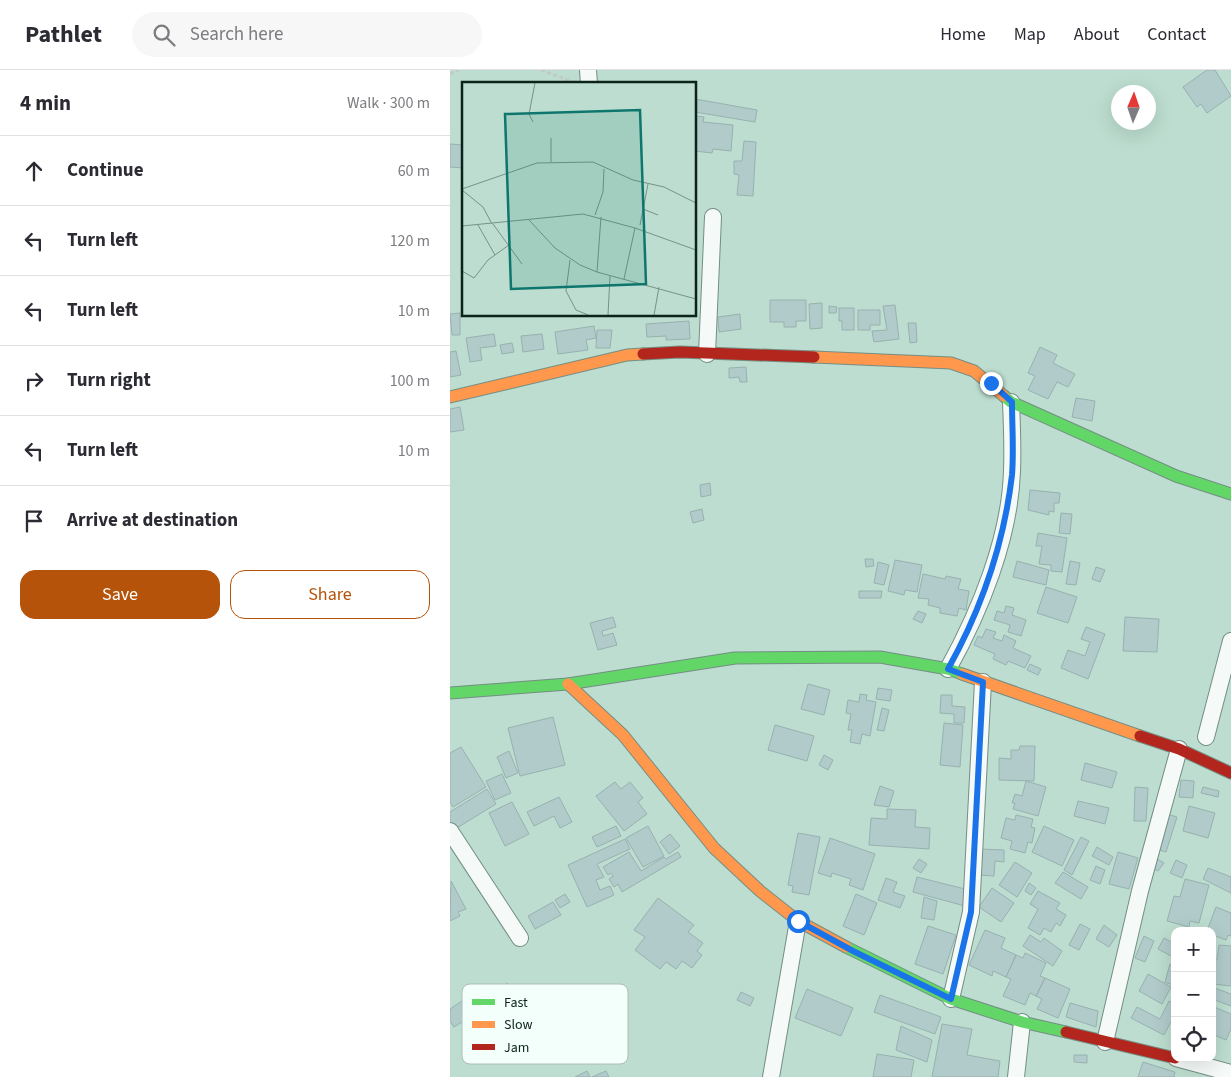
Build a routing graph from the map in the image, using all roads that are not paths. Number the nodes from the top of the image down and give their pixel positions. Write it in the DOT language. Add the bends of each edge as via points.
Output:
graph roads {
  1 [pos="713,217"];
  2 [pos="707,354"];
  3 [pos="450,397"];
  4 [pos="1012,402"];
  5 [pos="1231,494"];
  6 [pos="1231,644"];
  7 [pos="948,669"];
  8 [pos="983,682"];
  9 [pos="568,684"];
  10 [pos="450,693"];
  11 [pos="1206,737"];
  12 [pos="1179,750"];
  13 [pos="1231,773"];
  14 [pos="450,831"];
  15 [pos="798,921"];
  16 [pos="520,938"];
  17 [pos="951,999"];
  18 [pos="1022,1022"];
  19 [pos="1106,1042"];
  20 [pos="1171,1057"];
  21 [pos="1190,1062"];
  22 [pos="1231,1073"];
  23 [pos="771,1077"];
  24 [pos="1016,1077"];
  1 -- 2 [label="street"];
  2 -- 3 [label="street" via="628,355"];
  2 -- 4 [label="street" via="951,363 974,371"];
  4 -- 5 [label="street" via="1176,476"];
  4 -- 7 [label="street" via="1012,473 1002,539 966,636"];
  6 -- 11 [label="street"];
  7 -- 8 [label="street"];
  7 -- 9 [label="street" via="880,657 735,658"];
  8 -- 12 [label="street"];
  8 -- 17 [label="street" via="971,912"];
  9 -- 10 [label="street"];
  9 -- 15 [label="street" via="622,735 714,848"];
  12 -- 13 [label="street"];
  12 -- 19 [label="street" via="1140,891"];
  14 -- 16 [label="street"];
  15 -- 17 [label="street"];
  15 -- 23 [label="street"];
  17 -- 18 [label="street"];
  18 -- 19 [label="street"];
  18 -- 24 [label="street"];
  19 -- 20 [label="street"];
  21 -- 22 [label="street"];
}
